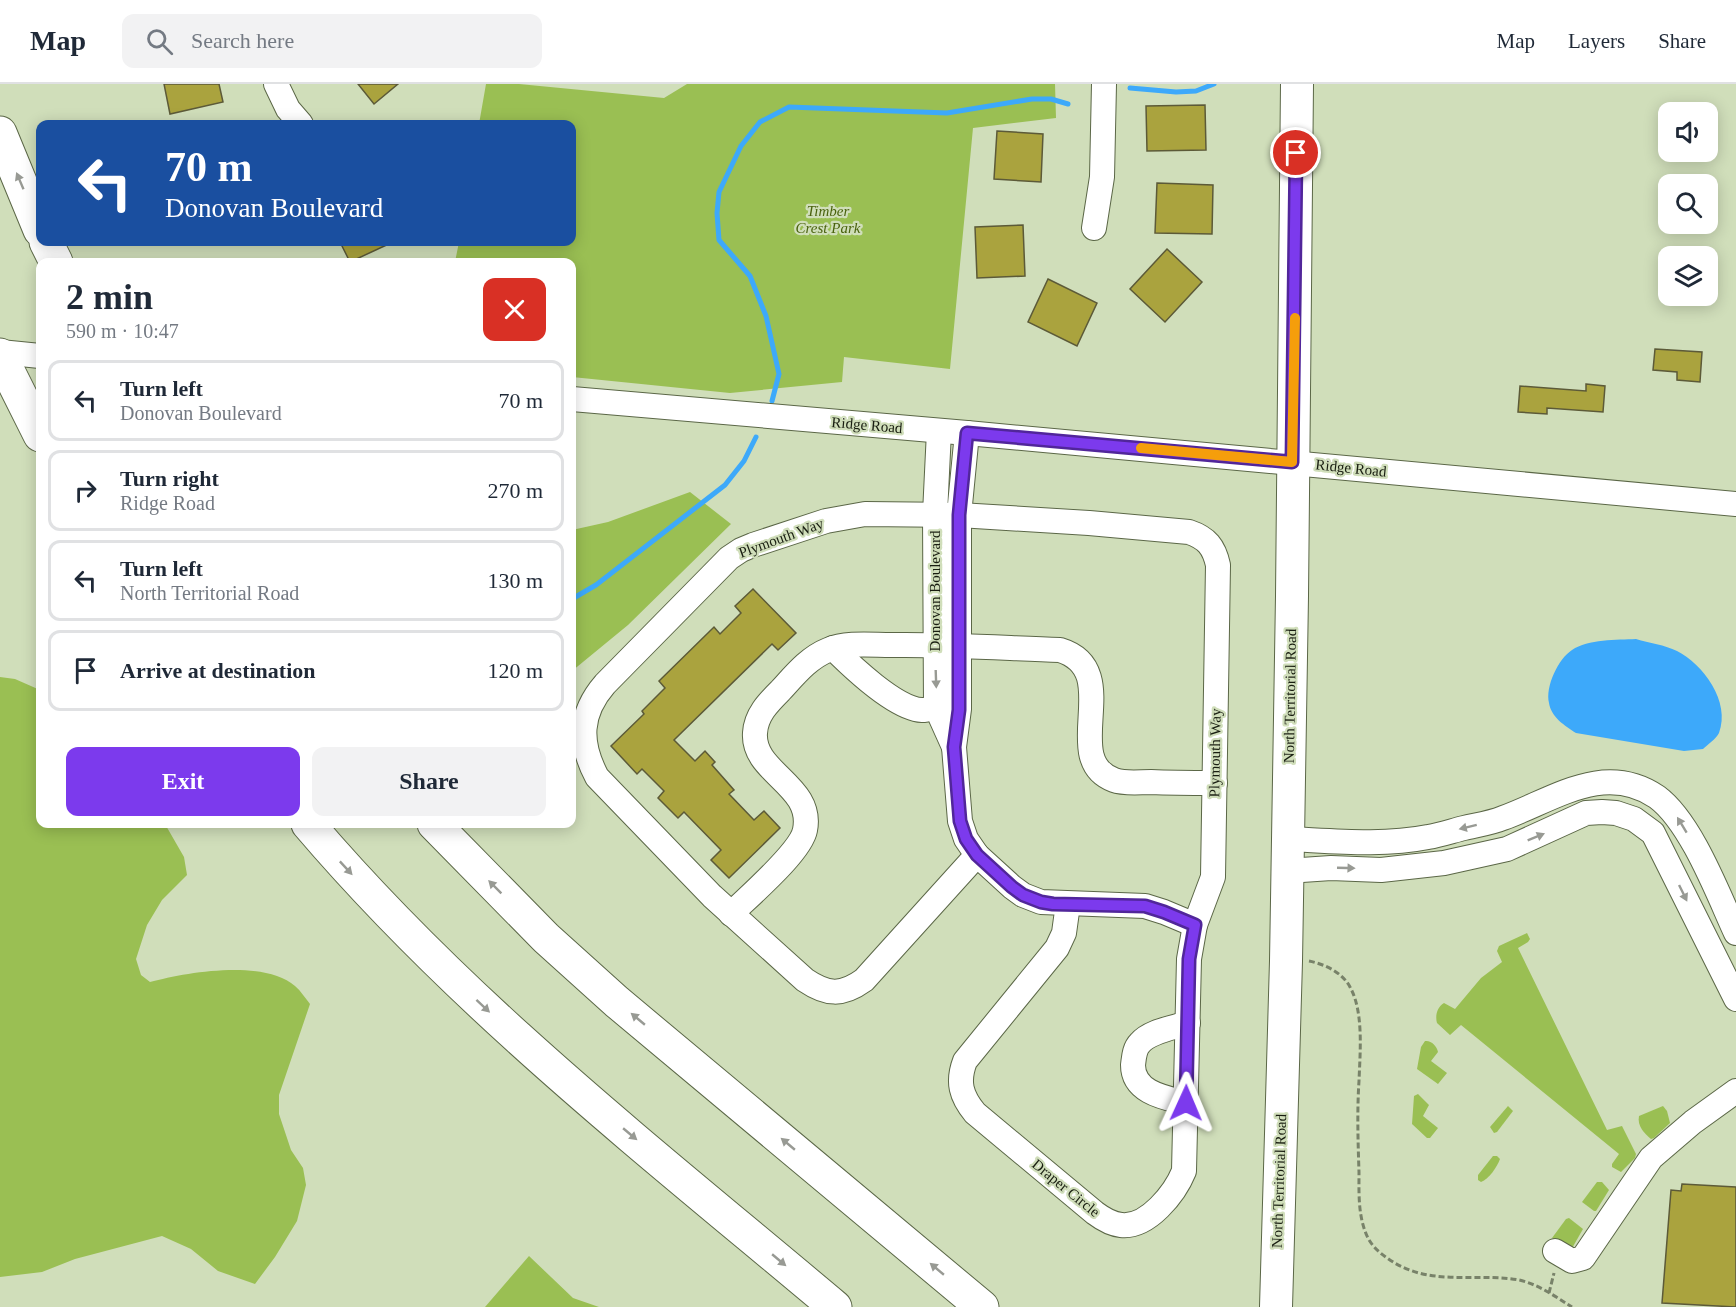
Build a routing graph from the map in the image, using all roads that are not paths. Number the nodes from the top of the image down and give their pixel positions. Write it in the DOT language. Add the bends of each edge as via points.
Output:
graph roads {
  1 [pos="276,84"];
  2 [pos="1104,84"];
  3 [pos="1297,84"];
  4 [pos="298,120"];
  5 [pos="0,133"];
  6 [pos="36,220"];
  7 [pos="1094,228"];
  8 [pos="0,354"];
  9 [pos="36,356"];
  10 [pos="576,399"];
  11 [pos="36,427"];
  12 [pos="939,431"];
  13 [pos="967,433"];
  14 [pos="1292,462"];
  15 [pos="1736,504"];
  16 [pos="935,514"];
  17 [pos="959,515"];
  18 [pos="935,644"];
  19 [pos="959,646"];
  20 [pos="833,648"];
  21 [pos="936,707"];
  22 [pos="954,747"];
  23 [pos="1215,783"];
  24 [pos="312,828"];
  25 [pos="438,828"];
  26 [pos="1288,839"];
  27 [pos="977,855"];
  28 [pos="1287,871"];
  29 [pos="1068,904"];
  30 [pos="731,914"];
  31 [pos="1195,925"];
  32 [pos="1736,933"];
  33 [pos="1736,999"];
  34 [pos="1188,1023"];
  35 [pos="1736,1090"];
  36 [pos="1186,1103"];
  37 [pos="1555,1251"];
  38 [pos="834,1307"];
  39 [pos="982,1307"];
  40 [pos="1276,1307"];
  1 -- 4 [label="street"];
  2 -- 7 [label="street" via="1102,177"];
  3 -- 14 [label="main road, North Territorial Road"];
  6 -- 5 [label="highway, one-way"];
  8 -- 9 [label="street"];
  8 -- 11 [label="highway"];
  10 -- 12 [label="street, Ridge Road"];
  12 -- 13 [label="street, Ridge Road"];
  12 -- 16 [label="street, Donovan Boulevard"];
  13 -- 14 [label="street, Ridge Road"];
  13 -- 17 [label="street, Donovan Boulevard"];
  14 -- 15 [label="street, Ridge Road"];
  14 -- 26 [label="main road, North Territorial Road"];
  16 -- 17 [label="street, Plymouth Way"];
  16 -- 18 [label="street, Donovan Boulevard"];
  16 -- 30 [label="street, Plymouth Way" via="865,514 826,521 741,550 605,684 592,702 584,740 597,777"];
  17 -- 19 [label="street, Donovan Boulevard"];
  17 -- 23 [label="street, Plymouth Way" via="1189,532 1208,542 1218,565"];
  18 -- 19 [label="street"];
  18 -- 20 [label="street"];
  18 -- 21 [label="street, Donovan Boulevard, one-way"];
  19 -- 22 [label="street, Donovan Boulevard" via="959,710"];
  19 -- 23 [label="street" via="1060,650 1072,654 1087,668 1091,680 1090,746 1099,769 1108,777 1125,782"];
  20 -- 21 [label="street" via="857,672 909,707"];
  20 -- 30 [label="street" via="808,662 760,714 756,746 801,800 806,828 799,846"];
  21 -- 22 [label="street, Donovan Boulevard"];
  22 -- 27 [label="street, Donovan Boulevard" via="960,821"];
  23 -- 31 [label="street, Plymouth Way" via="1213,877"];
  24 -- 38 [label="highway, one-way" via="389,915 532,1052"];
  39 -- 25 [label="highway, one-way" via="617,1002 546,938"];
  26 -- 28 [label="main road, North Territorial Road"];
  32 -- 26 [label="street, one-way" via="1676,814 1656,797 1624,784 1601,781 1580,786 1501,819 1428,838"];
  27 -- 29 [label="street, Donovan Boulevard" via="1023,895 1041,902"];
  27 -- 30 [label="street, Plymouth Way" via="864,980 844,991 823,991 811,984"];
  28 -- 33 [label="street, one-way" via="1381,870 1444,863 1507,849 1586,813 1616,813 1634,819 1653,833"];
  28 -- 40 [label="main road, North Territorial Road"];
  29 -- 31 [label="street, Donovan Boulevard" via="1145,906"];
  29 -- 36 [label="street, Draper Circle" via="1064,933 1057,948 965,1061 960,1082 965,1101 1095,1213 1123,1225 1146,1218 1179,1182 1185,1162"];
  31 -- 34 [label="street, Draper Circle" via="1189,959"];
  34 -- 36 [label="street, Draper Circle"];
  34 -- 36 [label="street" via="1155,1033 1140,1043 1134,1055 1133,1072 1141,1086 1154,1095"];
  35 -- 37 [label="street" via="1651,1158 1583,1258 1572,1261"];
}
